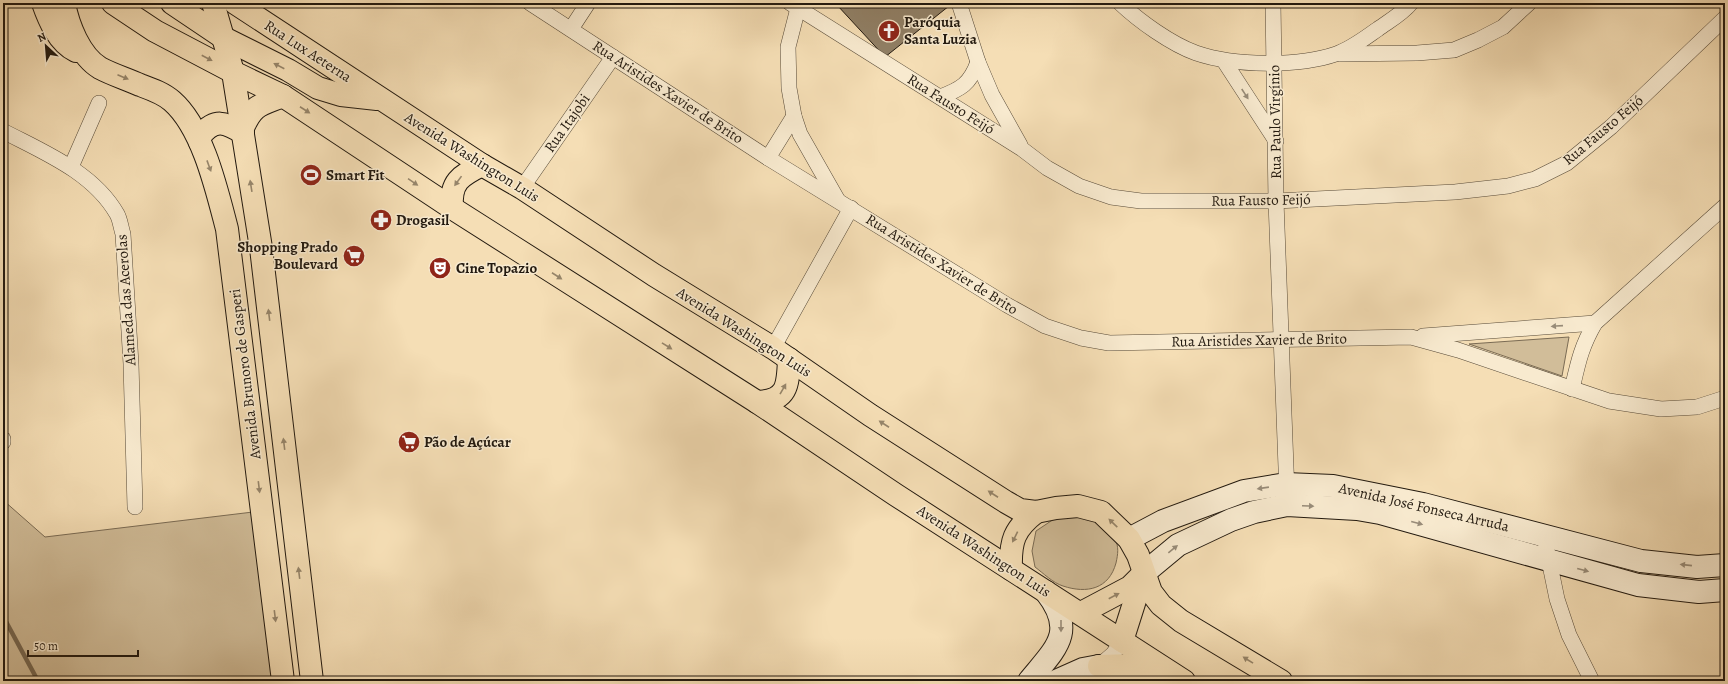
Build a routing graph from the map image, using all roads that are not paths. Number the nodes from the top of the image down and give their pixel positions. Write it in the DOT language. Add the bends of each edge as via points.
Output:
graph roads {
  1 [pos="43,3"];
  2 [pos="64,3"];
  3 [pos="113,3"];
  4 [pos="123,3"];
  5 [pos="172,3"];
  6 [pos="213,3"];
  7 [pos="530,3"];
  8 [pos="588,3"];
  9 [pos="959,3"];
  10 [pos="1120,3"];
  11 [pos="1273,3"];
  12 [pos="1411,3"];
  13 [pos="1529,3"];
  14 [pos="796,5"];
  15 [pos="244,6"];
  16 [pos="1725,18"];
  17 [pos="198,21"];
  18 [pos="571,29"];
  19 [pos="224,38"];
  20 [pos="1336,54"];
  21 [pos="613,57"];
  22 [pos="89,58"];
  23 [pos="1224,61"];
  24 [pos="978,62"];
  25 [pos="1274,63"];
  26 [pos="233,72"];
  27 [pos="283,96"];
  28 [pos="940,97"];
  29 [pos="380,99"];
  30 [pos="99,103"];
  31 [pos="794,116"];
  32 [pos="243,130"];
  33 [pos="3,131"];
  34 [pos="1276,141"];
  35 [pos="200,142"];
  36 [pos="1022,149"];
  37 [pos="768,158"];
  38 [pos="482,165"];
  39 [pos="71,168"];
  40 [pos="522,188"];
  41 [pos="1276,201"];
  42 [pos="845,205"];
  43 [pos="1725,206"];
  44 [pos="452,208"];
  45 [pos="1596,324"];
  46 [pos="1411,337"];
  47 [pos="1282,340"];
  48 [pos="781,354"];
  49 [pos="1572,389"];
  50 [pos="1725,398"];
  51 [pos="757,402"];
  52 [pos="1287,494"];
  53 [pos="135,507"];
  54 [pos="1036,512"];
  55 [pos="1544,536"];
  56 [pos="1129,539"];
  57 [pos="1549,561"];
  58 [pos="1725,565"];
  59 [pos="1011,569"];
  60 [pos="1143,574"];
  61 [pos="1725,590"];
  62 [pos="1046,592"];
  63 [pos="1081,614"];
  64 [pos="1122,641"];
  65 [pos="1099,666"];
  66 [pos="1165,669"];
  67 [pos="283,681"];
  68 [pos="312,681"];
  69 [pos="1029,681"];
  70 [pos="1056,681"];
  71 [pos="1184,681"];
  72 [pos="1281,681"];
  73 [pos="1592,681"];
  1 -- 22 [label="main road, Avenida Brunoro de Gasperi" via="49,20 60,36 72,49"];
  2 -- 22 [label="main road, Avenida Brunoro de Gasperi" via="66,16 76,40"];
  3 -- 26 [label="main road, Avenida Washington Luis, one-way" via="155,31"];
  4 -- 17 [label="main road" via="182,35 193,32"];
  5 -- 17 [label="main road, Avenida Washington Luis"];
  6 -- 19 [label="main road, Avenida Brunoro de Gasperi"];
  7 -- 18 [label="street, Rua Aristides Xavier de Brito"];
  8 -- 18 [label="street"];
  9 -- 24 [label="street"];
  10 -- 23 [label="street" via="1161,34 1194,52"];
  11 -- 25 [label="street, Rua Paulo Virgínio"];
  12 -- 20 [label="street" via="1364,39"];
  13 -- 20 [label="street" via="1503,27 1454,50"];
  14 -- 28 [label="street, Rua Fausto Feijó"];
  14 -- 31 [label="street" via="788,46 789,88"];
  15 -- 29 [label="main road, Rua Lux Aeterna"];
  16 -- 41 [label="street, Rua Fausto Feijó" via="1611,127 1567,163 1535,179 1508,186 1455,192"];
  17 -- 19 [label="main road, Avenida Washington Luis"];
  18 -- 21 [label="street, Rua Aristides Xavier de Brito"];
  19 -- 26 [label="main road, Avenida Brunoro de Gasperi"];
  29 -- 19 [label="main road, Avenida Washington Luis, one-way" via="341,95 318,88"];
  20 -- 25 [label="street" via="1296,62"];
  21 -- 37 [label="street, Rua Aristides Xavier de Brito"];
  21 -- 40 [label="street, Rua Itajobi"];
  22 -- 35 [label="main road, Avenida Brunoro de Gasperi, one-way" via="99,67 163,95 173,102"];
  23 -- 25 [label="street"];
  23 -- 34 [label="street, one-way"];
  24 -- 28 [label="street" via="969,81"];
  24 -- 36 [label="street" via="1005,122"];
  25 -- 34 [label="street, Rua Paulo Virgínio"];
  26 -- 27 [label="main road, Avenida Washington Luis"];
  26 -- 32 [label="main road, Avenida Brunoro de Gasperi"];
  27 -- 32 [label="main road" via="254,109 248,116"];
  27 -- 44 [label="main road, Avenida Washington Luis, one-way"];
  28 -- 36 [label="street, Rua Fausto Feijó"];
  29 -- 38 [label="main road, Avenida Washington Luis"];
  30 -- 39 [label="street"];
  31 -- 37 [label="street"];
  31 -- 42 [label="street" via="800,134"];
  32 -- 35 [label="main road" via="230,125 215,124 205,130 200,136"];
  68 -- 32 [label="main road, Avenida Brunoro de Gasperi, one-way" via="261,248"];
  33 -- 39 [label="street, Alameda das Acerolas"];
  34 -- 41 [label="street, Rua Paulo Virgínio"];
  35 -- 67 [label="main road, Avenida Brunoro de Gasperi, one-way" via="216,186 227,229"];
  36 -- 41 [label="street, Rua Fausto Feijó" via="1047,168 1079,186 1111,197 1141,201"];
  37 -- 42 [label="street, Rua Aristides Xavier de Brito"];
  38 -- 40 [label="main road, Avenida Washington Luis"];
  38 -- 44 [label="main road, one-way" via="465,173 458,180 451,195"];
  39 -- 53 [label="street, Alameda das Acerolas" via="103,194 118,215 123,234 131,364"];
  40 -- 48 [label="main road, Avenida Washington Luis" via="654,275"];
  41 -- 47 [label="street, Rua Paulo Virgínio"];
  42 -- 47 [label="street, Rua Aristides Xavier de Brito" via="1007,305 1045,326 1081,338 1109,343"];
  42 -- 48 [label="street"];
  43 -- 45 [label="street"];
  44 -- 51 [label="main road, Avenida Washington Luis, one-way"];
  45 -- 46 [label="street, Rua Aristides Xavier de Brito, one-way"];
  45 -- 49 [label="street" via="1585,340"];
  46 -- 47 [label="street, Rua Aristides Xavier de Brito"];
  46 -- 49 [label="street, Rua Aristides Xavier de Brito" via="1458,350"];
  47 -- 52 [label="street, Rua Paulo Virgínio"];
  51 -- 48 [label="main road, one-way" via="770,401 780,395 786,387 788,379"];
  54 -- 48 [label="main road, Avenida Washington Luis, one-way" via="1020,510 1006,502 870,415"];
  49 -- 50 [label="street, Rua Aristides Xavier de Brito" via="1609,401 1661,409 1697,407"];
  51 -- 59 [label="main road, Avenida Washington Luis"];
  52 -- 55 [label="main road, Avenida José Fonseca Arruda" via="1333,486 1423,504"];
  52 -- 56 [label="main road, Avenida José Fonseca Arruda, one-way" via="1244,491 1163,521"];
  52 -- 57 [label="main road, Avenida José Fonseca Arruda, one-way" via="1380,513"];
  60 -- 52 [label="main road, Avenida José Fonseca Arruda, one-way" via="1178,545 1254,512"];
  56 -- 54 [label="main road, Avenida Washington Luis, one-way" via="1101,512 1078,506"];
  54 -- 59 [label="main road, one-way" via="1023,523 1012,539"];
  55 -- 57 [label="street"];
  58 -- 55 [label="main road, Avenida José Fonseca Arruda, one-way" via="1697,566 1641,561"];
  56 -- 60 [label="main road, Avenida Washington Luis" via="1138,555"];
  57 -- 61 [label="main road, Avenida José Fonseca Arruda, one-way" via="1638,585 1699,592"];
  57 -- 73 [label="street" via="1557,599 1569,635"];
  59 -- 62 [label="main road, Avenida Washington Luis"];
  63 -- 60 [label="main road, one-way" via="1130,587"];
  60 -- 64 [label="main road"];
  72 -- 60 [label="main road, Avenida Washington Luis, one-way" via="1181,621 1161,605 1151,592"];
  62 -- 63 [label="main road, Avenida Washington Luis"];
  62 -- 69 [label="main road, one-way" via="1059,612 1063,625 1052,652"];
  63 -- 64 [label="main road, Avenida Washington Luis"];
  64 -- 65 [label="street" via="1116,651"];
  64 -- 66 [label="main road, Avenida Washington Luis"];
  65 -- 66 [label="main road" via="1135,665"];
  65 -- 70 [label="main road" via="1083,669"];
  66 -- 71 [label="main road, Avenida Washington Luis"];
}
